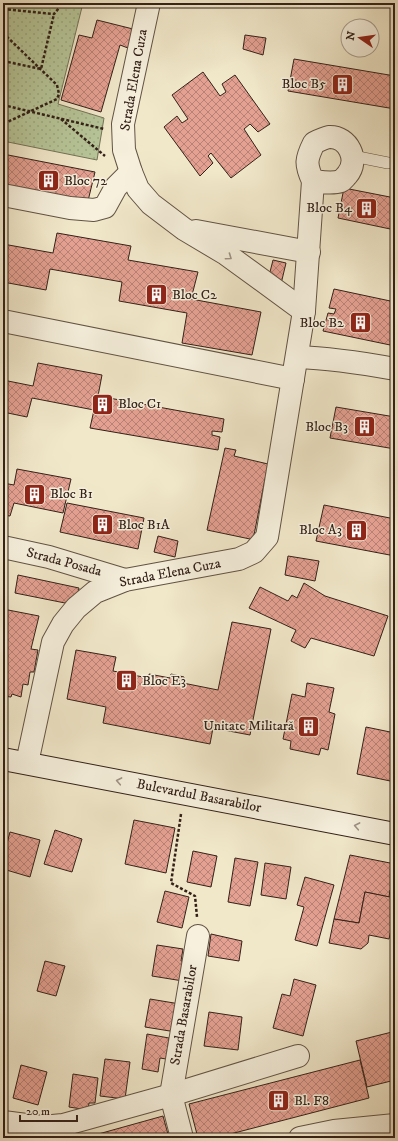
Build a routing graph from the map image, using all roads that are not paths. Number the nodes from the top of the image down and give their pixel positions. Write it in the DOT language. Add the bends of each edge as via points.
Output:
graph roads {
  1 [pos="149,3"];
  2 [pos="353,156"];
  3 [pos="388,162"];
  4 [pos="131,172"];
  5 [pos="313,181"];
  6 [pos="3,195"];
  7 [pos="184,229"];
  8 [pos="309,252"];
  9 [pos="304,311"];
  10 [pos="3,321"];
  11 [pos="297,357"];
  12 [pos="395,369"];
  13 [pos="293,378"];
  14 [pos="3,547"];
  15 [pos="125,580"];
  16 [pos="3,759"];
  17 [pos="27,763"];
  18 [pos="395,834"];
  19 [pos="198,936"];
  20 [pos="298,1056"];
  21 [pos="171,1095"];
  22 [pos="3,1122"];
  23 [pos="395,1125"];
  24 [pos="182,1138"];
  25 [pos="300,1138"];
  1 -- 4 [label="street, Strada Elena Cuza" via="123,124 124,150"];
  2 -- 3 [label="lane"];
  2 -- 5 [label="street" via="349,172 342,180 326,183"];
  2 -- 5 [label="street, Strada Elena Cuza" via="350,147 341,140 328,137 314,143 307,156 308,171"];
  4 -- 6 [label="street" via="116,187 105,207 94,210 55,206"];
  4 -- 7 [label="street, Strada Elena Cuza" via="138,189 151,204"];
  5 -- 8 [label="street, Strada Elena Cuza"];
  7 -- 8 [label="street, Strada Elena Cuza"];
  7 -- 9 [label="street, Strada Elena Cuza, one-way" via="226,254"];
  8 -- 9 [label="street, Strada Elena Cuza"];
  9 -- 11 [label="street, Strada Elena Cuza"];
  10 -- 13 [label="street"];
  11 -- 12 [label="street" via="340,360"];
  11 -- 13 [label="street, Strada Elena Cuza"];
  13 -- 15 [label="street, Strada Elena Cuza" via="267,537 254,552 239,559"];
  14 -- 15 [label="street, Strada Posada" via="49,556"];
  15 -- 17 [label="street, Strada Elena Cuza" via="94,592 76,608 53,642"];
  16 -- 17 [label="street, Bulevardul Basarabilor"];
  18 -- 17 [label="street, Bulevardul Basarabilor, one-way"];
  19 -- 21 [label="street, Strada Basarabilor"];
  20 -- 21 [label="street"];
  21 -- 22 [label="street" via="63,1125 42,1126"];
  21 -- 24 [label="street"];
  23 -- 25 [label="street" via="334,1131"];
}
